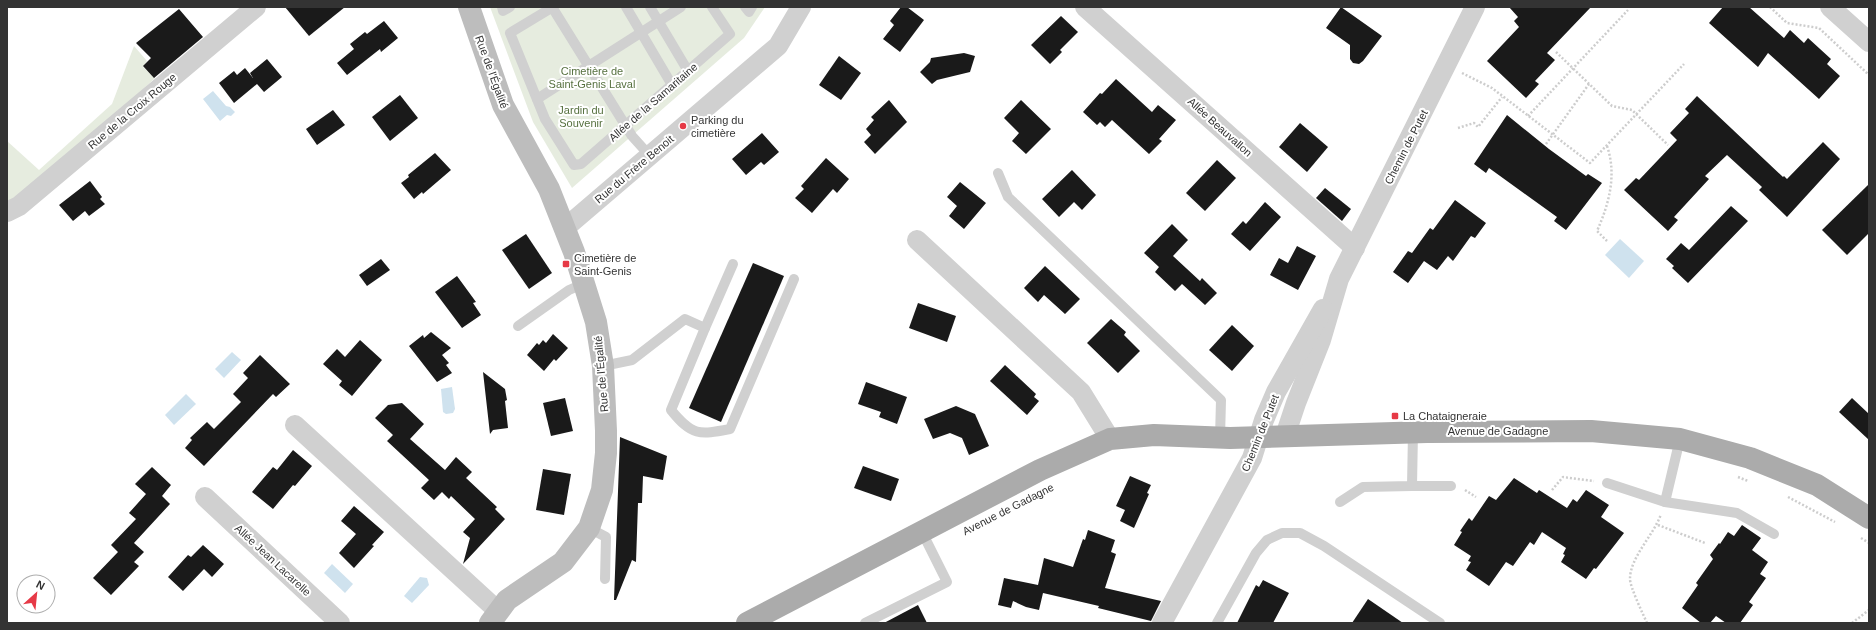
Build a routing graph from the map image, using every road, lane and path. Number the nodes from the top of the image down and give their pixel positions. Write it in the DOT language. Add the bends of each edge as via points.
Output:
graph roads {
  1 [pos="256,7"];
  2 [pos="469,7"];
  3 [pos="552,7"];
  4 [pos="626,7"];
  5 [pos="650,7"];
  6 [pos="681,7"];
  7 [pos="712,7"];
  8 [pos="801,7"];
  9 [pos="1085,7"];
  10 [pos="1475,7"];
  11 [pos="1770,7"];
  12 [pos="1830,7"];
  13 [pos="1628,10"];
  14 [pos="659,22"];
  15 [pos="641,33"];
  16 [pos="1869,42"];
  17 [pos="1556,52"];
  18 [pos="1684,64"];
  19 [pos="589,66"];
  20 [pos="1447,66"];
  21 [pos="1573,69"];
  22 [pos="688,71"];
  23 [pos="1869,74"];
  24 [pos="1589,84"];
  25 [pos="672,85"];
  26 [pos="1502,97"];
  27 [pos="537,99"];
  28 [pos="1637,114"];
  29 [pos="1528,116"];
  30 [pos="626,125"];
  31 [pos="1458,128"];
  32 [pos="1552,135"];
  33 [pos="1546,144"];
  34 [pos="1668,145"];
  35 [pos="1607,146"];
  36 [pos="650,156"];
  37 [pos="998,173"];
  38 [pos="7,212"];
  39 [pos="565,228"];
  40 [pos="917,240"];
  41 [pos="1607,242"];
  42 [pos="1355,248"];
  43 [pos="733,264"];
  44 [pos="794,279"];
  45 [pos="583,284"];
  46 [pos="1336,287"];
  47 [pos="518,326"];
  48 [pos="705,328"];
  49 [pos="603,366"];
  50 [pos="295,426"];
  51 [pos="1413,432"];
  52 [pos="1258,436"];
  53 [pos="1285,436"];
  54 [pos="1220,438"];
  55 [pos="1110,439"];
  56 [pos="1680,439"];
  57 [pos="1731,475"];
  58 [pos="1607,483"];
  59 [pos="1754,483"];
  60 [pos="1412,486"];
  61 [pos="1451,486"];
  62 [pos="1552,490"];
  63 [pos="1783,494"];
  64 [pos="206,497"];
  65 [pos="1340,502"];
  66 [pos="1665,502"];
  67 [pos="1836,523"];
  68 [pos="1658,525"];
  69 [pos="1864,527"];
  70 [pos="589,528"];
  71 [pos="922,532"];
  72 [pos="1774,534"];
  73 [pos="1705,543"];
  74 [pos="1869,543"];
  75 [pos="606,579"];
  76 [pos="1869,610"];
  77 [pos="494,617"];
  78 [pos="746,622"];
  79 [pos="340,623"];
  80 [pos="865,623"];
  81 [pos="1162,623"];
  82 [pos="1217,623"];
  83 [pos="1440,623"];
  84 [pos="1647,623"];
  85 [pos="1852,623"];
  1 -- 38 [label="street, Rue de la Croix Rouge" via="20,206"];
  2 -- 39 [label="street, Rue de l'Égalité" via="503,105 549,189"];
  3 -- 19 [label="lane"];
  3 -- 27 [label="lane" via="510,33"];
  4 -- 15 [label="lane"];
  5 -- 14 [label="lane"];
  6 -- 14 [label="lane"];
  7 -- 22 [label="lane, Allée de la Samaritaine" via="730,34"];
  8 -- 36 [label="street, Rue du Frère Benoit" via="778,46"];
  9 -- 42 [label="street, Allée Beauvallon"];
  10 -- 20 [label="street, Chemin de Putet"];
  11 -- 23 [label="path" via="1787,23 1820,28"];
  12 -- 16 [label="street"];
  13 -- 21 [label="path"];
  14 -- 15 [label="lane"];
  14 -- 22 [label="lane"];
  15 -- 19 [label="lane"];
  15 -- 25 [label="lane"];
  17 -- 21 [label="path"];
  18 -- 28 [label="path"];
  19 -- 27 [label="lane"];
  19 -- 30 [label="lane"];
  20 -- 26 [label="path" via="1492,88"];
  20 -- 42 [label="street, Chemin de Putet"];
  21 -- 24 [label="path"];
  21 -- 29 [label="path"];
  22 -- 25 [label="lane, Allée de la Samaritaine"];
  24 -- 28 [label="path" via="1612,106 1632,110"];
  24 -- 32 [label="path"];
  25 -- 30 [label="lane, Allée de la Samaritaine"];
  26 -- 29 [label="path"];
  26 -- 31 [label="path" via="1478,127 1474,123"];
  27 -- 30 [label="lane, Allée de la Samaritaine" via="545,119 574,165 581,164"];
  28 -- 34 [label="path"];
  28 -- 35 [label="path"];
  29 -- 32 [label="path"];
  30 -- 36 [label="lane"];
  32 -- 33 [label="path"];
  32 -- 35 [label="path" via="1590,163"];
  35 -- 41 [label="path" via="1611,185 1607,210 1597,231"];
  36 -- 39 [label="street, Rue du Frère Benoit"];
  37 -- 54 [label="lane" via="1008,197 1221,400"];
  39 -- 45 [label="street, Rue de l'Égalité"];
  40 -- 55 [label="street" via="1081,392"];
  42 -- 46 [label="street, Chemin de Putet"];
  43 -- 48 [label="lane"];
  44 -- 48 [label="lane" via="730,429 705,434 684,426 672,410"];
  45 -- 47 [label="lane" via="569,290"];
  45 -- 49 [label="street, Rue de l'Égalité" via="596,322"];
  46 -- 52 [label="street, Chemin de Putet" via="1286,373"];
  46 -- 53 [label="street, Chemin de Putet" via="1321,340"];
  48 -- 49 [label="lane" via="685,319 632,360"];
  49 -- 70 [label="street, Rue de l'Égalité" via="605,466 602,490"];
  50 -- 77 [label="street"];
  51 -- 53 [label="main road, Avenue de Gadagne"];
  51 -- 56 [label="main road, Avenue de Gadagne" via="1591,431"];
  51 -- 60 [label="lane"];
  52 -- 53 [label="main road, Avenue de Gadagne"];
  52 -- 54 [label="main road, Avenue de Gadagne"];
  52 -- 81 [label="street, Chemin de Putet" via="1252,458"];
  54 -- 55 [label="main road, Avenue de Gadagne" via="1154,435"];
  55 -- 71 [label="main road, Avenue de Gadagne" via="1040,470"];
  56 -- 66 [label="lane"];
  56 -- 69 [label="main road, Avenue de Gadagne" via="1750,458 1817,485"];
  57 -- 59 [label="path"];
  58 -- 62 [label="path" via="1563,477"];
  58 -- 66 [label="lane"];
  60 -- 61 [label="lane"];
  60 -- 65 [label="lane" via="1363,487"];
  63 -- 67 [label="path"];
  64 -- 79 [label="street, Allée Jean Lacarelle"];
  66 -- 68 [label="path"];
  66 -- 72 [label="lane" via="1736,513"];
  68 -- 73 [label="path"];
  68 -- 84 [label="path" via="1636,559 1630,579"];
  69 -- 74 [label="path"];
  70 -- 75 [label="lane" via="606,537"];
  70 -- 77 [label="street, Rue de l'Égalité" via="563,562 517,593"];
  71 -- 78 [label="main road, Avenue de Gadagne" via="786,604"];
  71 -- 80 [label="lane" via="947,582"];
  76 -- 85 [label="path"];
  82 -- 83 [label="lane" via="1256,553 1267,540 1282,533 1300,533 1324,546"];
}
